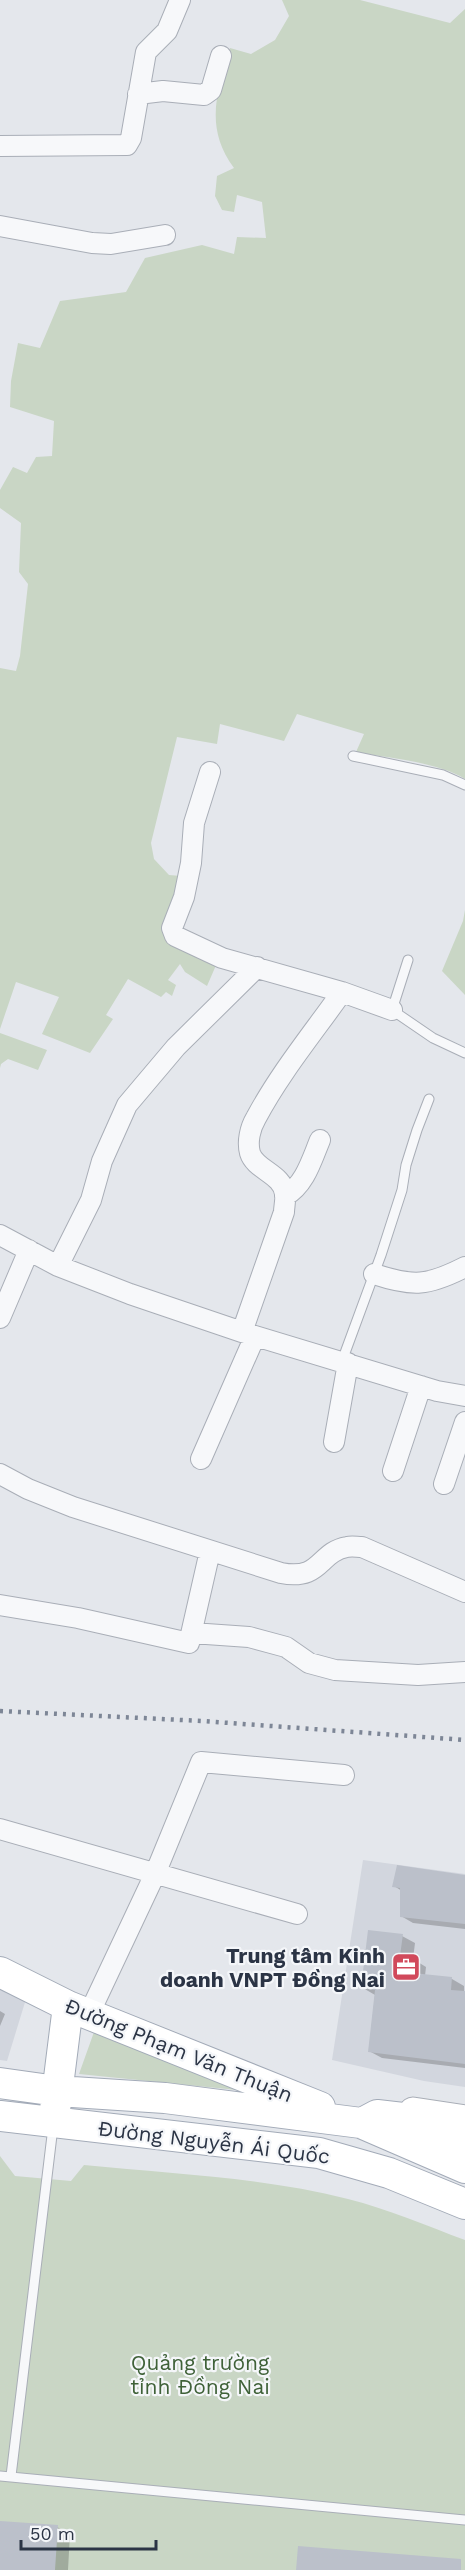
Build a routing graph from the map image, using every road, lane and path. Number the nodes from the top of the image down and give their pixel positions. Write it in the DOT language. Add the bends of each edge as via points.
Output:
graph roads {
  1 [pos="180,0"];
  2 [pos="221,56"];
  3 [pos="138,94"];
  4 [pos="0,146"];
  5 [pos="0,226"];
  6 [pos="165,235"];
  7 [pos="353,756"];
  8 [pos="210,772"];
  9 [pos="465,785"];
  10 [pos="408,960"];
  11 [pos="257,967"];
  12 [pos="342,992"];
  13 [pos="392,1010"];
  14 [pos="465,1053"];
  15 [pos="429,1099"];
  16 [pos="320,1140"];
  17 [pos="285,1196"];
  18 [pos="0,1235"];
  19 [pos="29,1251"];
  20 [pos="58,1266"];
  21 [pos="465,1267"];
  22 [pos="374,1274"];
  23 [pos="0,1318"];
  24 [pos="249,1334"];
  25 [pos="345,1362"];
  26 [pos="421,1386"];
  27 [pos="465,1396"];
  28 [pos="465,1422"];
  29 [pos="334,1442"];
  30 [pos="201,1459"];
  31 [pos="393,1471"];
  32 [pos="0,1474"];
  33 [pos="444,1484"];
  34 [pos="210,1551"];
  35 [pos="465,1592"];
  36 [pos="0,1605"];
  37 [pos="192,1634"];
  38 [pos="465,1672"];
  39 [pos="344,1775"];
  40 [pos="0,1829"];
  41 [pos="154,1874"];
  42 [pos="297,1914"];
  43 [pos="0,1972"];
  44 [pos="78,2010"];
  45 [pos="0,2083"];
  46 [pos="39,2111"];
  47 [pos="369,2119"];
  48 [pos="465,2119"];
  49 [pos="465,2137"];
  50 [pos="465,2168"];
  51 [pos="465,2205"];
  52 [pos="0,2475"];
  53 [pos="11,2476"];
  54 [pos="465,2520"];
  1 -- 3 [label="street" via="167,31 146,52"];
  2 -- 3 [label="street" via="211,90 204,95 163,91"];
  3 -- 4 [label="street" via="127,145"];
  5 -- 6 [label="street" via="92,243 111,244"];
  7 -- 9 [label="lane" via="443,775"];
  8 -- 11 [label="street" via="194,824 184,897 172,928 175,936 185,942"];
  10 -- 13 [label="lane"];
  11 -- 12 [label="street"];
  11 -- 20 [label="street" via="176,1047 127,1105 102,1161 91,1200"];
  12 -- 13 [label="street"];
  12 -- 17 [label="street" via="284,1074 250,1131 251,1157 278,1180"];
  13 -- 14 [label="lane" via="433,1038"];
  15 -- 22 [label="lane"];
  16 -- 17 [label="street" via="301,1181"];
  17 -- 24 [label="street" via="284,1212"];
  18 -- 19 [label="street"];
  19 -- 20 [label="street"];
  19 -- 23 [label="street"];
  20 -- 24 [label="street"];
  21 -- 22 [label="street" via="416,1284"];
  22 -- 25 [label="lane"];
  24 -- 25 [label="street"];
  24 -- 30 [label="street"];
  25 -- 26 [label="street"];
  25 -- 29 [label="street"];
  26 -- 27 [label="street"];
  26 -- 31 [label="street"];
  28 -- 33 [label="street"];
  32 -- 34 [label="street" via="73,1507"];
  34 -- 35 [label="street" via="299,1575 312,1571 346,1547 362,1546"];
  34 -- 37 [label="street"];
  36 -- 37 [label="street" via="189,1643"];
  37 -- 38 [label="street" via="249,1637 286,1647 309,1663 335,1670 418,1675"];
  39 -- 41 [label="street" via="201,1762"];
  40 -- 41 [label="street"];
  41 -- 42 [label="street"];
  41 -- 44 [label="street"];
  43 -- 44 [label="main road, Đường Phạm Văn Thuận"];
  44 -- 46 [label="main road"];
  44 -- 47 [label="main road, Đường Phạm Văn Thuận"];
  45 -- 46 [label="main road, Đường Nguyễn Ái Quốc"];
  46 -- 47 [label="main road, Đường Nguyễn Ái Quốc" via="87,2093"];
  46 -- 51 [label="main road, Đường Nguyễn Ái Quốc" via="319,2153 389,2173"];
  46 -- 53 [label="lane"];
  47 -- 48 [label="main road" via="406,2110"];
  47 -- 49 [label="main road, Đường Nguyễn Ái Quốc" via="422,2123"];
  47 -- 50 [label="main road, Đường Nguyễn Ái Quốc"];
  52 -- 53 [label="lane"];
  53 -- 54 [label="lane"];
}
